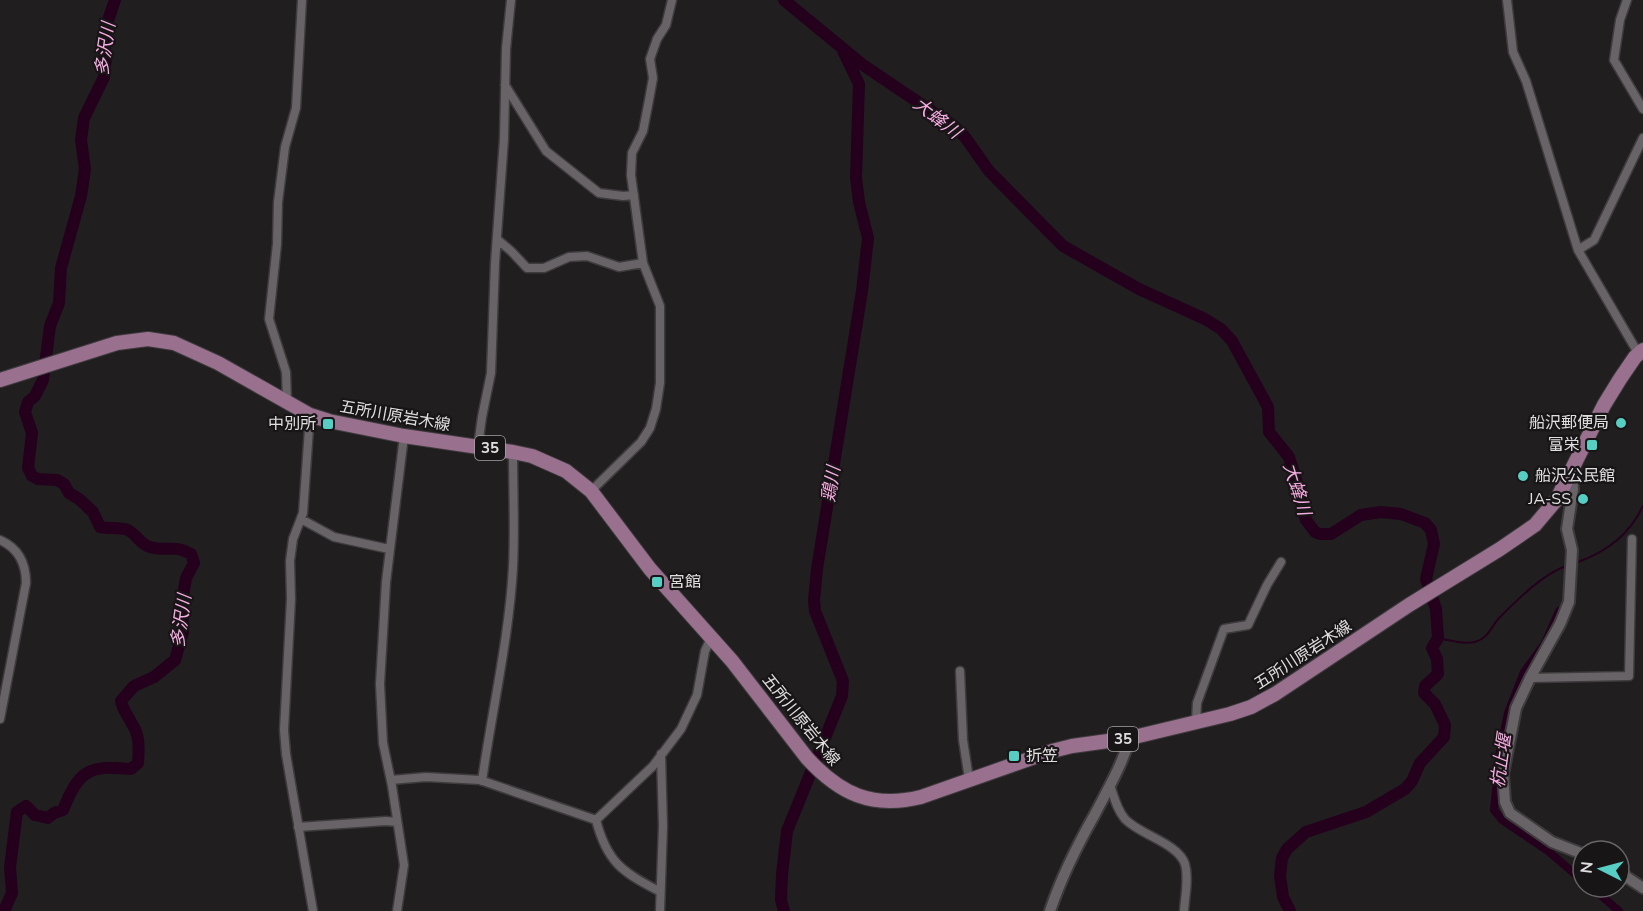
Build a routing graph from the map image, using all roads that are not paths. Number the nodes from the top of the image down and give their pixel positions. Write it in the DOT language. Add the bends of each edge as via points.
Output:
graph roads {
  1 [pos="302,0"];
  2 [pos="511,0"];
  3 [pos="672,0"];
  4 [pos="1507,0"];
  5 [pos="1626,0"];
  6 [pos="505,84"];
  7 [pos="1643,110"];
  8 [pos="1643,138"];
  9 [pos="634,195"];
  10 [pos="498,240"];
  11 [pos="1578,250"];
  12 [pos="643,262"];
  13 [pos="1641,351"];
  14 [pos="0,380"];
  15 [pos="287,401"];
  16 [pos="310,415"];
  17 [pos="404,436"];
  18 [pos="478,446"];
  19 [pos="513,452"];
  20 [pos="1572,470"];
  21 [pos="591,491"];
  22 [pos="301,519"];
  23 [pos="1632,539"];
  24 [pos="0,540"];
  25 [pos="389,549"];
  26 [pos="1281,562"];
  27 [pos="711,638"];
  28 [pos="960,671"];
  29 [pos="1530,678"];
  30 [pos="0,719"];
  31 [pos="1196,722"];
  32 [pos="1130,738"];
  33 [pos="661,754"];
  34 [pos="969,779"];
  35 [pos="391,780"];
  36 [pos="482,781"];
  37 [pos="1110,785"];
  38 [pos="596,820"];
  39 [pos="396,822"];
  40 [pos="298,827"];
  41 [pos="1571,849"];
  42 [pos="659,891"];
  43 [pos="313,911"];
  44 [pos="397,911"];
  45 [pos="660,911"];
  46 [pos="1050,911"];
  47 [pos="1184,911"];
  1 -- 15 [label="street" via="296,108 285,147 269,319 286,372"];
  2 -- 6 [label="street"];
  3 -- 9 [label="street" via="666,25 650,59 652,78 643,131 632,153"];
  4 -- 11 [label="street" via="1513,52 1526,81"];
  5 -- 7 [label="street" via="1614,60"];
  6 -- 9 [label="street" via="546,151 598,193"];
  6 -- 10 [label="street"];
  8 -- 11 [label="street" via="1594,240"];
  9 -- 12 [label="street"];
  10 -- 12 [label="street" via="527,268 544,268 569,257 587,256 619,267"];
  10 -- 18 [label="street" via="491,373"];
  11 -- 13 [label="street"];
  12 -- 21 [label="street" via="660,306 656,409 641,442"];
  13 -- 20 [label="main road, 五所川原岩木線 / 35" via="1604,405"];
  14 -- 15 [label="main road, 五所川原岩木線 / 35" via="117,343 162,340 190,350"];
  15 -- 16 [label="main road, 五所川原岩木線 / 35"];
  16 -- 17 [label="main road, 五所川原岩木線 / 35"];
  16 -- 22 [label="street"];
  17 -- 18 [label="main road, 五所川原岩木線 / 35"];
  17 -- 25 [label="street"];
  18 -- 19 [label="main road, 五所川原岩木線 / 35"];
  19 -- 21 [label="main road, 五所川原岩木線 / 35" via="567,471"];
  19 -- 36 [label="street" via="513,568 505,647"];
  20 -- 29 [label="street" via="1569,602"];
  20 -- 31 [label="main road, 五所川原岩木線 / 35" via="1557,499 1535,525 1275,694 1251,707"];
  21 -- 27 [label="main road, 五所川原岩木線 / 35" via="650,569"];
  22 -- 25 [label="street" via="334,537"];
  22 -- 40 [label="street" via="290,561 284,730"];
  23 -- 29 [label="street" via="1629,676"];
  24 -- 30 [label="street" via="18,554 26,571 26,583"];
  25 -- 35 [label="street" via="380,684 383,742"];
  26 -- 31 [label="street" via="1248,625 1224,629 1197,703"];
  27 -- 33 [label="street" via="697,695 681,729"];
  27 -- 34 [label="main road, 五所川原岩木線 / 35" via="807,758 844,790 867,799 906,801"];
  28 -- 34 [label="street"];
  29 -- 41 [label="street" via="1516,708 1503,774 1505,802 1510,813 1528,827"];
  31 -- 32 [label="main road, 五所川原岩木線 / 35"];
  32 -- 34 [label="main road, 五所川原岩木線 / 35" via="1072,746"];
  32 -- 37 [label="street"];
  33 -- 38 [label="street" via="635,785"];
  33 -- 42 [label="street" via="663,826"];
  35 -- 36 [label="street" via="426,777"];
  35 -- 39 [label="street"];
  36 -- 38 [label="street"];
  37 -- 46 [label="street"];
  37 -- 47 [label="street" via="1119,812 1126,820 1180,854 1186,879"];
  38 -- 42 [label="street" via="617,866"];
  39 -- 40 [label="street"];
  39 -- 44 [label="street" via="404,865"];
  40 -- 43 [label="street"];
  42 -- 45 [label="street"];
}
